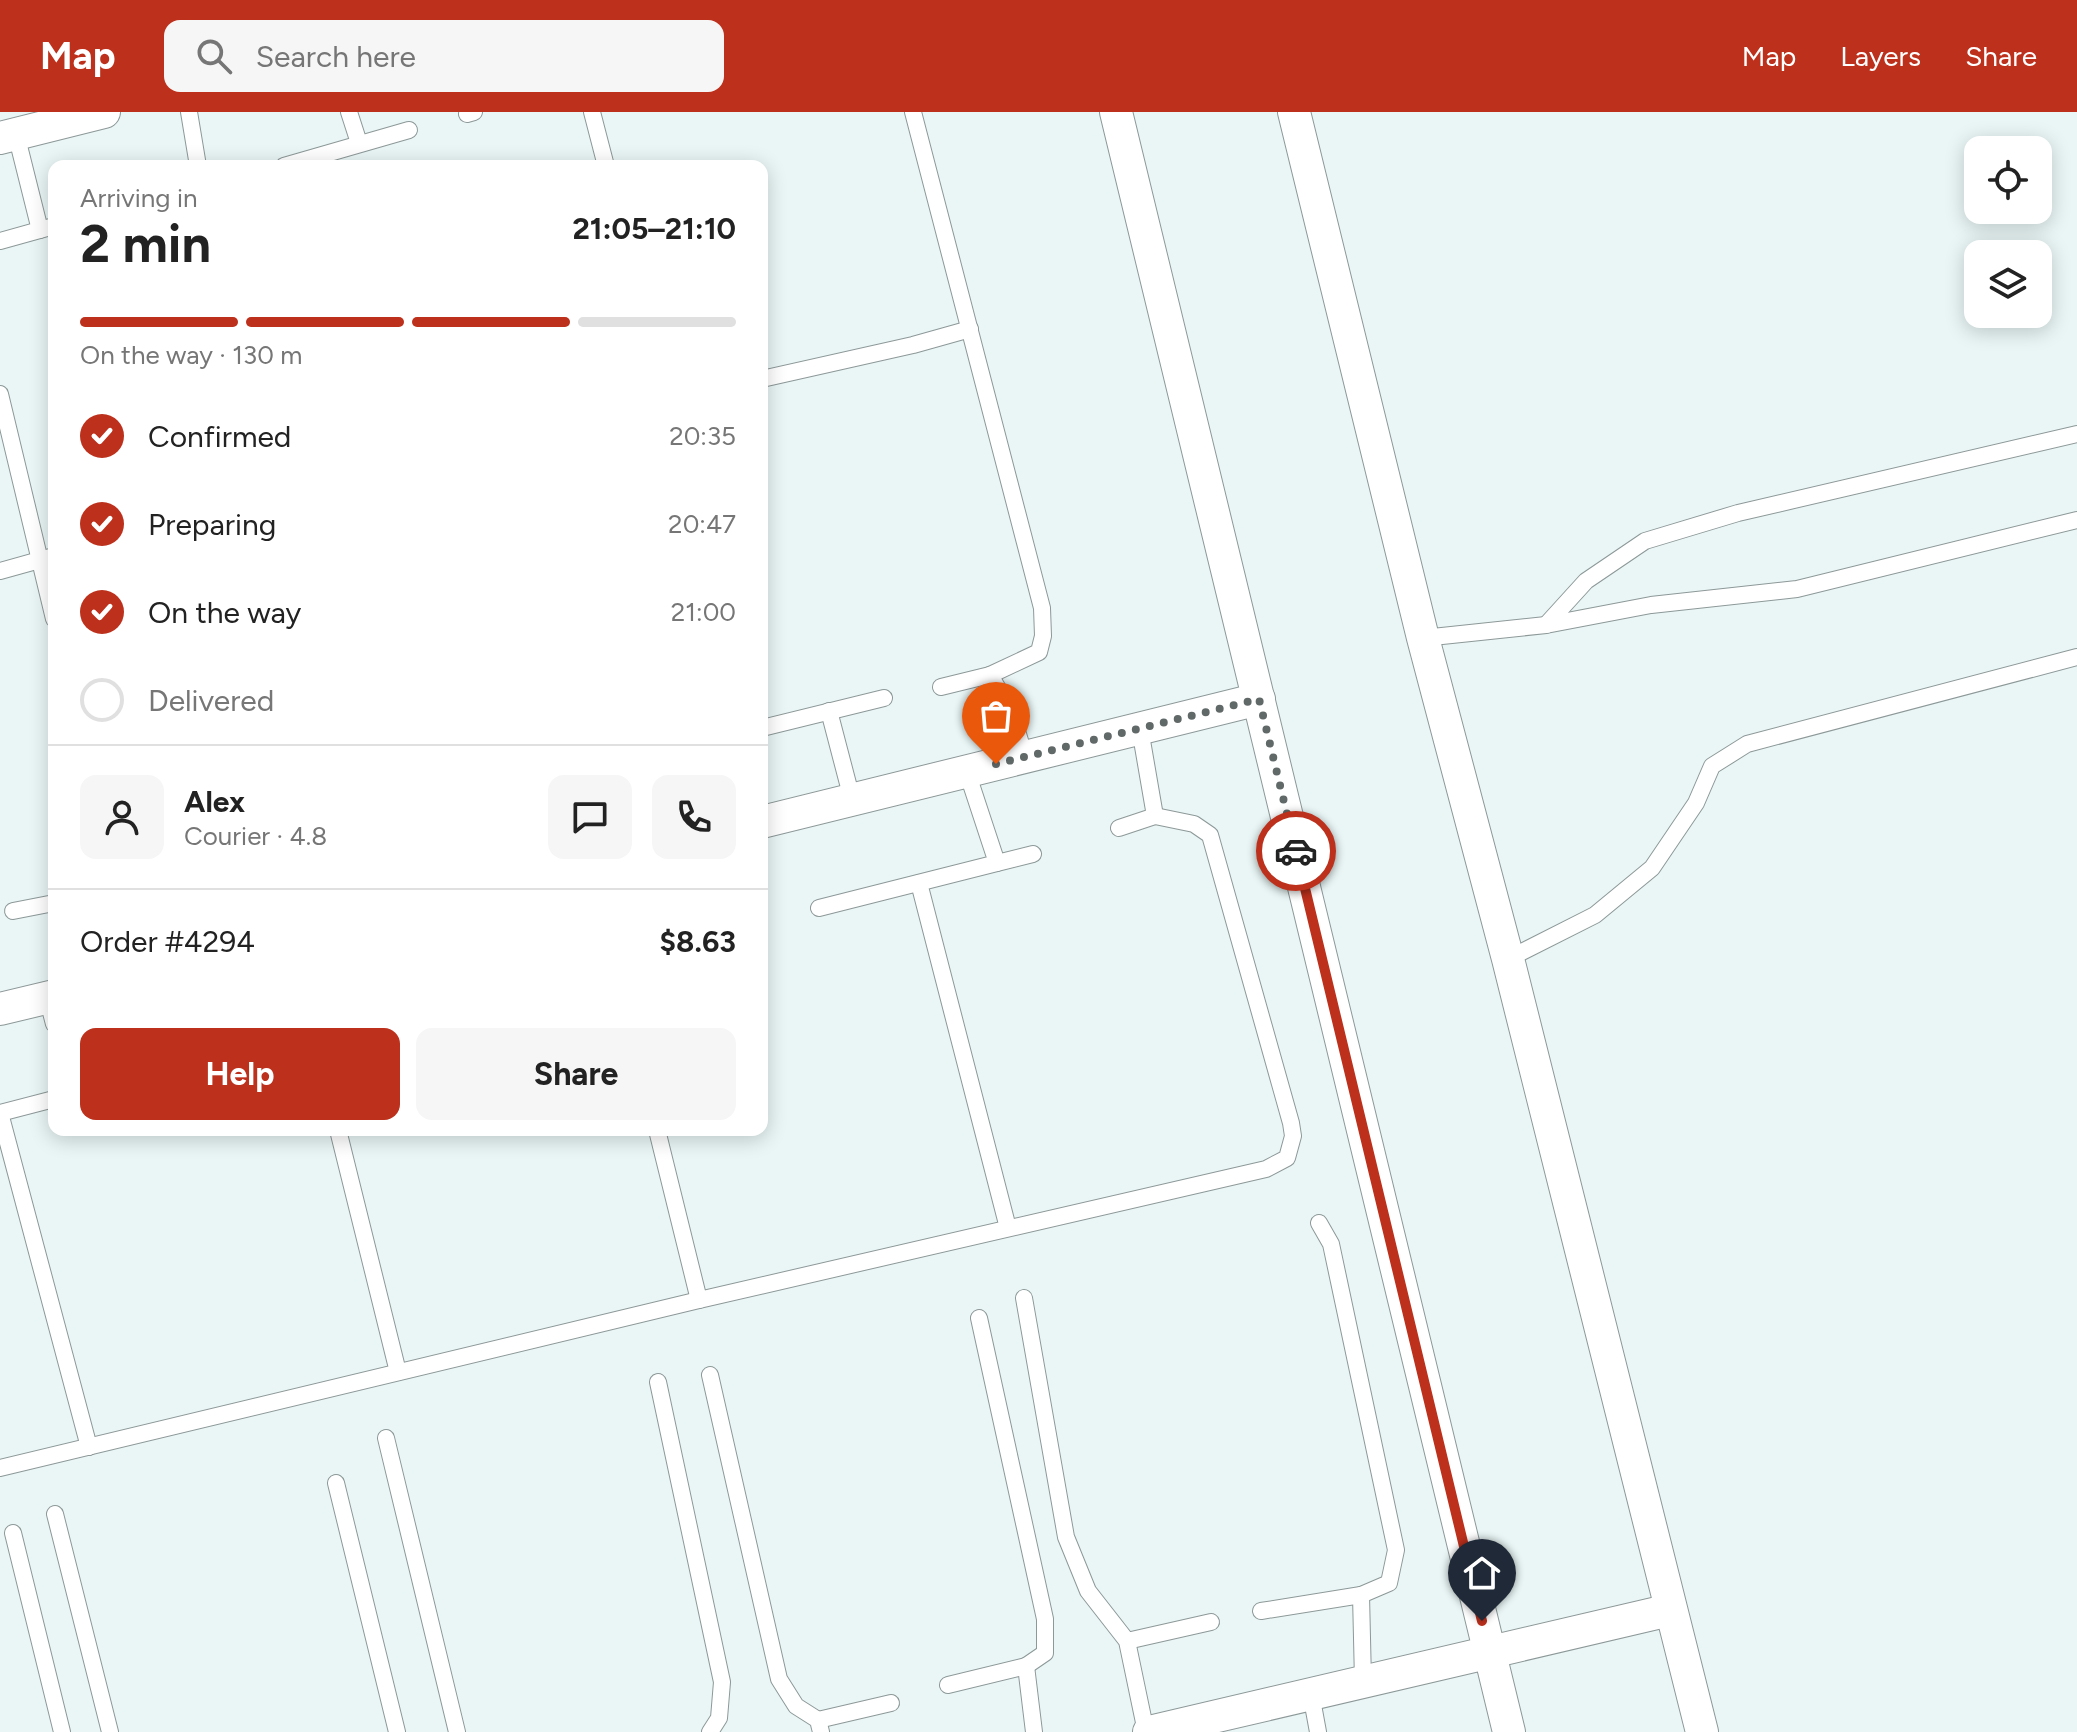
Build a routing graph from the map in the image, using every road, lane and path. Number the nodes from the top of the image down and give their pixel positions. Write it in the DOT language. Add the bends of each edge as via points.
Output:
graph roads {
  1 [pos="104,112"];
  2 [pos="189,112"];
  3 [pos="349,112"];
  4 [pos="592,112"];
  5 [pos="913,112"];
  6 [pos="1116,112"];
  7 [pos="1294,112"];
  8 [pos="409,130"];
  9 [pos="8,136"];
  10 [pos="359,143"];
  11 [pos="197,160"];
  12 [pos="304,160"];
  13 [pos="604,160"];
  14 [pos="47,228"];
  15 [pos="0,241"];
  16 [pos="970,329"];
  17 [pos="768,378"];
  18 [pos="0,394"];
  19 [pos="2077,434"];
  20 [pos="2077,520"];
  21 [pos="47,558"];
  22 [pos="0,571"];
  23 [pos="1546,625"];
  24 [pos="1423,638"];
  25 [pos="2077,657"];
  26 [pos="990,675"];
  27 [pos="941,687"];
  28 [pos="884,698"];
  29 [pos="1259,699"];
  30 [pos="829,711"];
  31 [pos="768,726"];
  32 [pos="1140,729"];
  33 [pos="1025,757"];
  34 [pos="967,772"];
  35 [pos="852,799"];
  36 [pos="1155,816"];
  37 [pos="768,820"];
  38 [pos="1119,828"];
  39 [pos="1033,854"];
  40 [pos="997,863"];
  41 [pos="919,883"];
  42 [pos="48,904"];
  43 [pos="819,908"];
  44 [pos="13,911"];
  45 [pos="1508,959"];
  46 [pos="48,1006"];
  47 [pos="0,1009"];
  48 [pos="48,1101"];
  49 [pos="339,1136"];
  50 [pos="658,1136"];
  51 [pos="1319,1223"];
  52 [pos="1008,1228"];
  53 [pos="1024,1298"];
  54 [pos="699,1300"];
  55 [pos="979,1318"];
  56 [pos="398,1372"];
  57 [pos="710,1375"];
  58 [pos="658,1382"];
  59 [pos="386,1438"];
  60 [pos="89,1447"];
  61 [pos="0,1468"];
  62 [pos="336,1483"];
  63 [pos="55,1514"];
  64 [pos="13,1533"];
  65 [pos="1361,1595"];
  66 [pos="1670,1610"];
  67 [pos="1261,1611"];
  68 [pos="1211,1622"];
  69 [pos="1127,1641"];
  70 [pos="1489,1652"];
  71 [pos="1026,1666"];
  72 [pos="1363,1681"];
  73 [pos="948,1685"];
  74 [pos="1311,1694"];
  75 [pos="891,1703"];
  76 [pos="820,1726"];
  77 [pos="1203,1726"];
  78 [pos="62,1732"];
  79 [pos="110,1732"];
  80 [pos="397,1732"];
  81 [pos="457,1732"];
  82 [pos="710,1732"];
  83 [pos="1034,1732"];
  84 [pos="1147,1732"];
  85 [pos="1318,1732"];
  86 [pos="1509,1732"];
  87 [pos="1702,1732"];
  1 -- 9 [label="street"];
  2 -- 11 [label="lane"];
  3 -- 10 [label="lane"];
  4 -- 13 [label="lane"];
  5 -- 16 [label="lane"];
  6 -- 29 [label="street"];
  7 -- 24 [label="street"];
  8 -- 10 [label="lane"];
  9 -- 14 [label="lane"];
  10 -- 12 [label="lane"];
  14 -- 15 [label="lane"];
  16 -- 17 [label="lane"];
  16 -- 26 [label="lane" via="1042,608 1039,652"];
  18 -- 21 [label="lane"];
  19 -- 23 [label="lane" via="1738,513 1645,541 1586,581"];
  20 -- 23 [label="lane" via="1797,589 1651,605"];
  21 -- 22 [label="lane"];
  23 -- 24 [label="lane"];
  24 -- 45 [label="street"];
  25 -- 45 [label="lane" via="1747,744 1712,766 1696,803 1652,868 1595,915"];
  26 -- 27 [label="lane"];
  26 -- 33 [label="lane" via="1011,711"];
  28 -- 30 [label="lane"];
  29 -- 32 [label="street"];
  29 -- 70 [label="street"];
  30 -- 31 [label="lane"];
  30 -- 35 [label="lane"];
  32 -- 33 [label="street"];
  32 -- 36 [label="lane"];
  33 -- 34 [label="street"];
  34 -- 35 [label="street"];
  34 -- 40 [label="lane"];
  35 -- 37 [label="street"];
  36 -- 38 [label="lane"];
  36 -- 52 [label="lane" via="1194,824 1210,835 1291,1123 1287,1158 1266,1169"];
  39 -- 40 [label="lane"];
  40 -- 41 [label="lane"];
  41 -- 43 [label="lane"];
  41 -- 52 [label="lane"];
  42 -- 44 [label="lane"];
  45 -- 66 [label="street"];
  46 -- 47 [label="street"];
  48 -- 60 [label="lane" via="0,1113"];
  49 -- 56 [label="lane"];
  50 -- 54 [label="lane"];
  51 -- 65 [label="lane" via="1331,1244 1396,1550 1389,1583"];
  52 -- 54 [label="lane"];
  53 -- 69 [label="lane" via="1066,1537 1088,1591"];
  54 -- 56 [label="lane"];
  55 -- 71 [label="lane" via="1045,1619 1045,1653"];
  56 -- 60 [label="lane"];
  57 -- 76 [label="lane" via="779,1679 796,1706"];
  58 -- 82 [label="lane" via="722,1682 719,1718"];
  59 -- 81 [label="lane"];
  60 -- 61 [label="lane"];
  62 -- 80 [label="lane"];
  63 -- 79 [label="lane"];
  64 -- 78 [label="lane"];
  65 -- 67 [label="lane"];
  65 -- 72 [label="lane"];
  66 -- 70 [label="street"];
  66 -- 87 [label="street"];
  68 -- 69 [label="lane"];
  69 -- 84 [label="lane"];
  70 -- 72 [label="street"];
  70 -- 86 [label="street"];
  71 -- 73 [label="lane"];
  71 -- 83 [label="lane"];
  72 -- 74 [label="street"];
  74 -- 77 [label="street"];
  74 -- 85 [label="lane"];
  75 -- 76 [label="lane"];
  77 -- 84 [label="street"];
}
